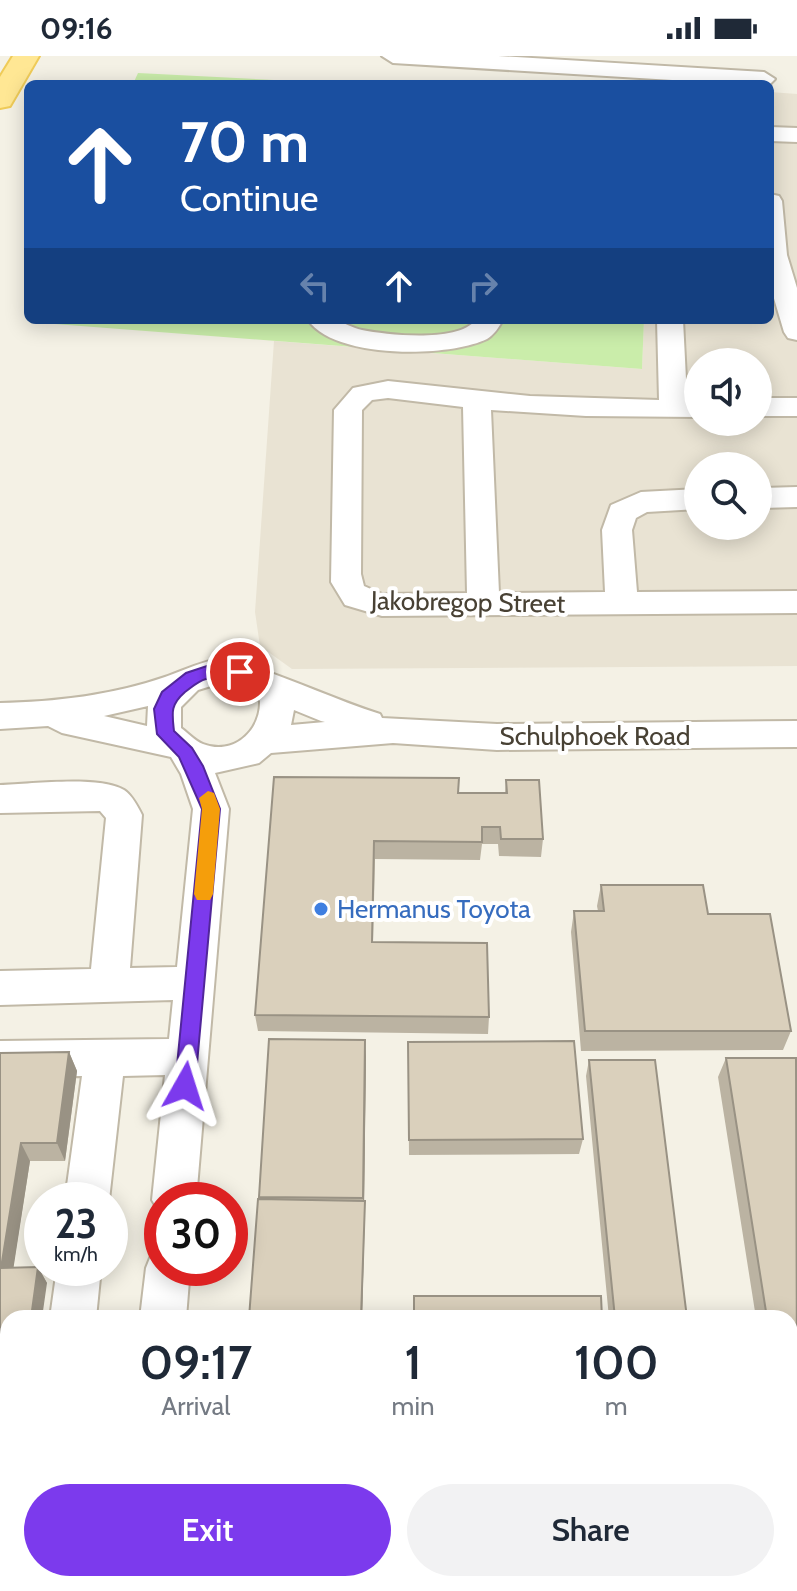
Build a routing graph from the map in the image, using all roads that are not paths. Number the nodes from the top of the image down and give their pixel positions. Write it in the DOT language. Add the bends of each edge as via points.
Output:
graph roads {
  1 [pos="26,56"];
  2 [pos="762,56"];
  3 [pos="392,61"];
  4 [pos="567,61"];
  5 [pos="521,74"];
  6 [pos="745,80"];
  7 [pos="764,80"];
  8 [pos="0,100"];
  9 [pos="774,134"];
  10 [pos="797,135"];
  11 [pos="774,255"];
  12 [pos="785,301"];
  13 [pos="324,324"];
  14 [pos="488,324"];
  15 [pos="671,324"];
  16 [pos="797,332"];
  17 [pos="477,400"];
  18 [pos="684,402"];
  19 [pos="772,407"];
  20 [pos="797,407"];
  21 [pos="684,408"];
  22 [pos="797,497"];
  23 [pos="772,498"];
  24 [pos="684,500"];
  25 [pos="797,602"];
  26 [pos="622,603"];
  27 [pos="483,604"];
  28 [pos="267,684"];
  29 [pos="179,686"];
  30 [pos="0,716"];
  31 [pos="36,716"];
  32 [pos="393,730"];
  33 [pos="797,734"];
  34 [pos="262,744"];
  35 [pos="180,748"];
  36 [pos="0,799"];
  37 [pos="211,809"];
  38 [pos="195,983"];
  39 [pos="109,985"];
  40 [pos="0,988"];
  41 [pos="188,1057"];
  42 [pos="0,1059"];
  43 [pos="105,1059"];
  44 [pos="89,1182"];
  45 [pos="176,1182"];
  46 [pos="77,1286"];
  47 [pos="166,1286"];
  48 [pos="74,1310"];
  49 [pos="164,1310"];
  1 -- 8 [label="main road"];
  2 -- 7 [label="street"];
  3 -- 5 [label="street"];
  4 -- 5 [label="street"];
  4 -- 6 [label="street"];
  9 -- 10 [label="street"];
  11 -- 12 [label="street"];
  12 -- 16 [label="street"];
  13 -- 14 [label="street" via="347,336 427,344 471,338"];
  15 -- 18 [label="street"];
  17 -- 21 [label="street, Jakobregop Street"];
  17 -- 27 [label="street"];
  17 -- 27 [label="street, Jakobregop Street" via="378,390 353,400 348,410 345,574 350,593 368,603"];
  19 -- 20 [label="street"];
  22 -- 23 [label="street"];
  24 -- 26 [label="street" via="641,502 622,512 617,530"];
  25 -- 26 [label="street, Jakobregop Street"];
  26 -- 27 [label="street, Jakobregop Street"];
  28 -- 29 [label="street" via="224,670"];
  28 -- 32 [label="street, Schulphoek Road"];
  28 -- 34 [label="street" via="280,711 277,726"];
  29 -- 31 [label="street"];
  29 -- 35 [label="street" via="163,709 165,734"];
  30 -- 31 [label="street"];
  31 -- 35 [label="street"];
  32 -- 33 [label="street, Schulphoek Road" via="497,737"];
  32 -- 34 [label="street, Schulphoek Road"];
  34 -- 35 [label="street" via="221,759"];
  34 -- 37 [label="street"];
  35 -- 37 [label="street" via="201,780"];
  36 -- 39 [label="street" via="101,797 112,800 124,815"];
  37 -- 38 [label="street"];
  38 -- 39 [label="street"];
  38 -- 41 [label="street"];
  39 -- 40 [label="street"];
  41 -- 43 [label="street"];
  41 -- 45 [label="street"];
  42 -- 43 [label="street"];
  43 -- 44 [label="street"];
  46 -- 48 [label="street"];
  47 -- 49 [label="street"];
}
